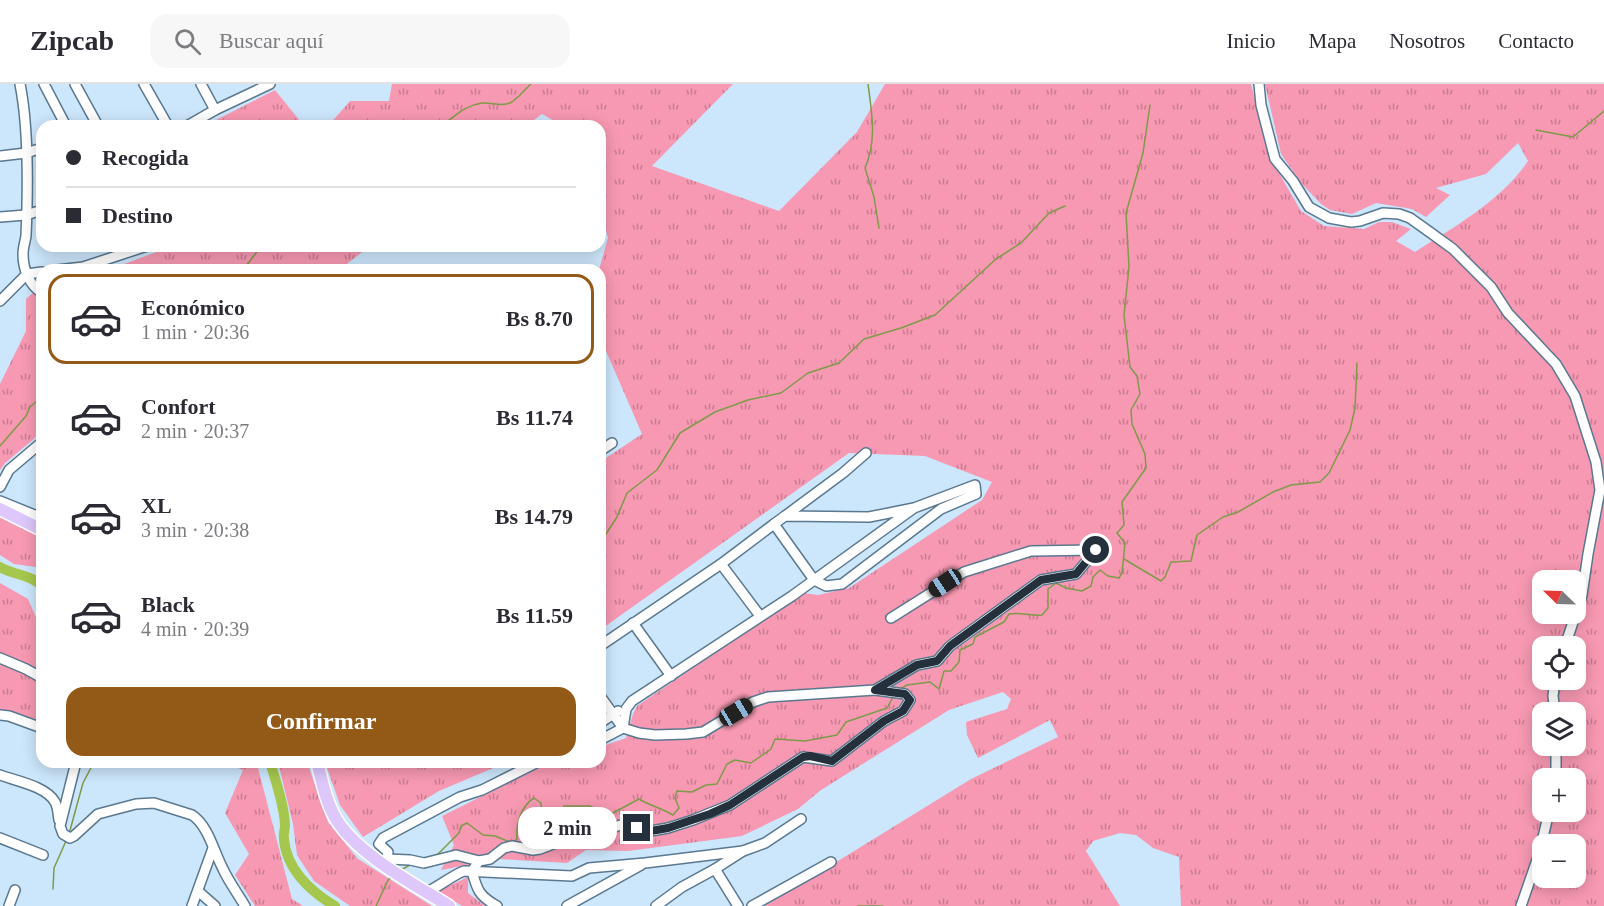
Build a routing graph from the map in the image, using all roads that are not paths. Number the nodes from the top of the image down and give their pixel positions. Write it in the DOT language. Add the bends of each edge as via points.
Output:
graph roads {
  1 [pos="20,84"];
  2 [pos="44,84"];
  3 [pos="75,84"];
  4 [pos="144,84"];
  5 [pos="201,84"];
  6 [pos="270,84"];
  7 [pos="1259,84"];
  8 [pos="215,110"];
  9 [pos="63,120"];
  10 [pos="95,120"];
  11 [pos="165,120"];
  12 [pos="198,120"];
  13 [pos="36,150"];
  14 [pos="26,153"];
  15 [pos="0,156"];
  16 [pos="36,212"];
  17 [pos="26,215"];
  18 [pos="0,217"];
  19 [pos="121,252"];
  20 [pos="91,264"];
  21 [pos="36,273"];
  22 [pos="27,274"];
  23 [pos="36,290"];
  24 [pos="0,301"];
  25 [pos="612,443"];
  26 [pos="606,447"];
  27 [pos="36,451"];
  28 [pos="866,453"];
  29 [pos="0,486"];
  30 [pos="0,501"];
  31 [pos="914,508"];
  32 [pos="0,509"];
  33 [pos="36,516"];
  34 [pos="785,516"];
  35 [pos="774,524"];
  36 [pos="36,527"];
  37 [pos="721,564"];
  38 [pos="814,580"];
  39 [pos="760,616"];
  40 [pos="891,618"];
  41 [pos="633,623"];
  42 [pos="1568,636"];
  43 [pos="606,642"];
  44 [pos="0,658"];
  45 [pos="36,675"];
  46 [pos="671,676"];
  47 [pos="875,690"];
  48 [pos="632,701"];
  49 [pos="606,704"];
  50 [pos="613,714"];
  51 [pos="0,715"];
  52 [pos="606,719"];
  53 [pos="36,726"];
  54 [pos="623,728"];
  55 [pos="606,737"];
  56 [pos="74,768"];
  57 [pos="319,768"];
  58 [pos="516,768"];
  59 [pos="0,775"];
  60 [pos="801,819"];
  61 [pos="1547,822"];
  62 [pos="60,826"];
  63 [pos="0,838"];
  64 [pos="213,848"];
  65 [pos="743,851"];
  66 [pos="43,855"];
  67 [pos="479,861"];
  68 [pos="385,862"];
  69 [pos="831,862"];
  70 [pos="645,863"];
  71 [pos="715,869"];
  72 [pos="472,872"];
  73 [pos="15,891"];
  74 [pos="198,891"];
  75 [pos="427,892"];
  76 [pos="9,906"];
  77 [pos="192,906"];
  78 [pos="215,906"];
  79 [pos="245,906"];
  80 [pos="449,906"];
  81 [pos="497,906"];
  82 [pos="567,906"];
  83 [pos="656,906"];
  84 [pos="738,906"];
  85 [pos="752,906"];
  86 [pos="1521,906"];
  1 -- 14 [label="street"];
  2 -- 9 [label="street"];
  3 -- 10 [label="street"];
  4 -- 11 [label="street"];
  5 -- 8 [label="street"];
  6 -- 8 [label="street"];
  7 -- 42 [label="street" via="1275,159 1309,207 1329,218 1351,222 1383,213 1410,218 1453,249 1491,287 1508,313 1556,364 1575,396 1596,462 1600,490 1582,595"];
  8 -- 12 [label="street"];
  13 -- 14 [label="street"];
  14 -- 15 [label="street"];
  14 -- 17 [label="street"];
  16 -- 17 [label="street"];
  17 -- 18 [label="street"];
  17 -- 22 [label="street" via="23,254"];
  19 -- 20 [label="street"];
  21 -- 22 [label="street"];
  22 -- 23 [label="street"];
  22 -- 24 [label="street"];
  25 -- 26 [label="street"];
  27 -- 29 [label="street" via="9,470"];
  28 -- 34 [label="street"];
  30 -- 33 [label="street"];
  31 -- 34 [label="street" via="869,516"];
  31 -- 38 [label="street"];
  31 -- 38 [label="street" via="975,485 976,494 941,509 842,584 826,586"];
  32 -- 36 [label="main road"];
  34 -- 35 [label="street"];
  35 -- 37 [label="street"];
  35 -- 38 [label="street"];
  37 -- 39 [label="street"];
  37 -- 41 [label="street"];
  38 -- 39 [label="street"];
  39 -- 46 [label="street"];
  40 -- 47 [label="street" via="964,572 1031,551 1096,550 1076,574 1041,580 950,646 937,661 917,665"];
  41 -- 43 [label="street"];
  41 -- 46 [label="street"];
  44 -- 45 [label="street"];
  46 -- 48 [label="street"];
  47 -- 54 [label="street" via="768,697 703,732 639,733"];
  47 -- 67 [label="street" via="905,694 910,700 903,711 832,761 803,757 720,810 651,831 624,824 604,831 594,840 564,840 533,850 512,846"];
  48 -- 50 [label="street"];
  48 -- 54 [label="street" via="626,709"];
  49 -- 50 [label="street"];
  50 -- 52 [label="street"];
  50 -- 54 [label="street"];
  51 -- 53 [label="street"];
  54 -- 55 [label="street"];
  56 -- 62 [label="street"];
  57 -- 68 [label="main road" via="335,817 351,838"];
  58 -- 68 [label="street" via="482,790 460,797 383,838 380,843 388,852"];
  59 -- 62 [label="street" via="50,796"];
  60 -- 65 [label="street" via="765,843"];
  61 -- 86 [label="street"];
  62 -- 64 [label="street" via="70,838 106,810 154,803 196,818"];
  63 -- 66 [label="street"];
  64 -- 74 [label="street"];
  64 -- 79 [label="street"];
  65 -- 70 [label="street"];
  65 -- 71 [label="street"];
  67 -- 68 [label="street" via="456,855 424,864 410,860"];
  67 -- 72 [label="street"];
  68 -- 75 [label="main road"];
  69 -- 85 [label="street"];
  70 -- 72 [label="street" via="589,868 572,876"];
  70 -- 82 [label="street"];
  71 -- 83 [label="street"];
  71 -- 84 [label="street"];
  72 -- 75 [label="street" via="454,875"];
  72 -- 81 [label="street" via="478,892"];
  73 -- 76 [label="street"];
  74 -- 77 [label="street"];
  74 -- 78 [label="street"];
  75 -- 80 [label="main road"];
}
